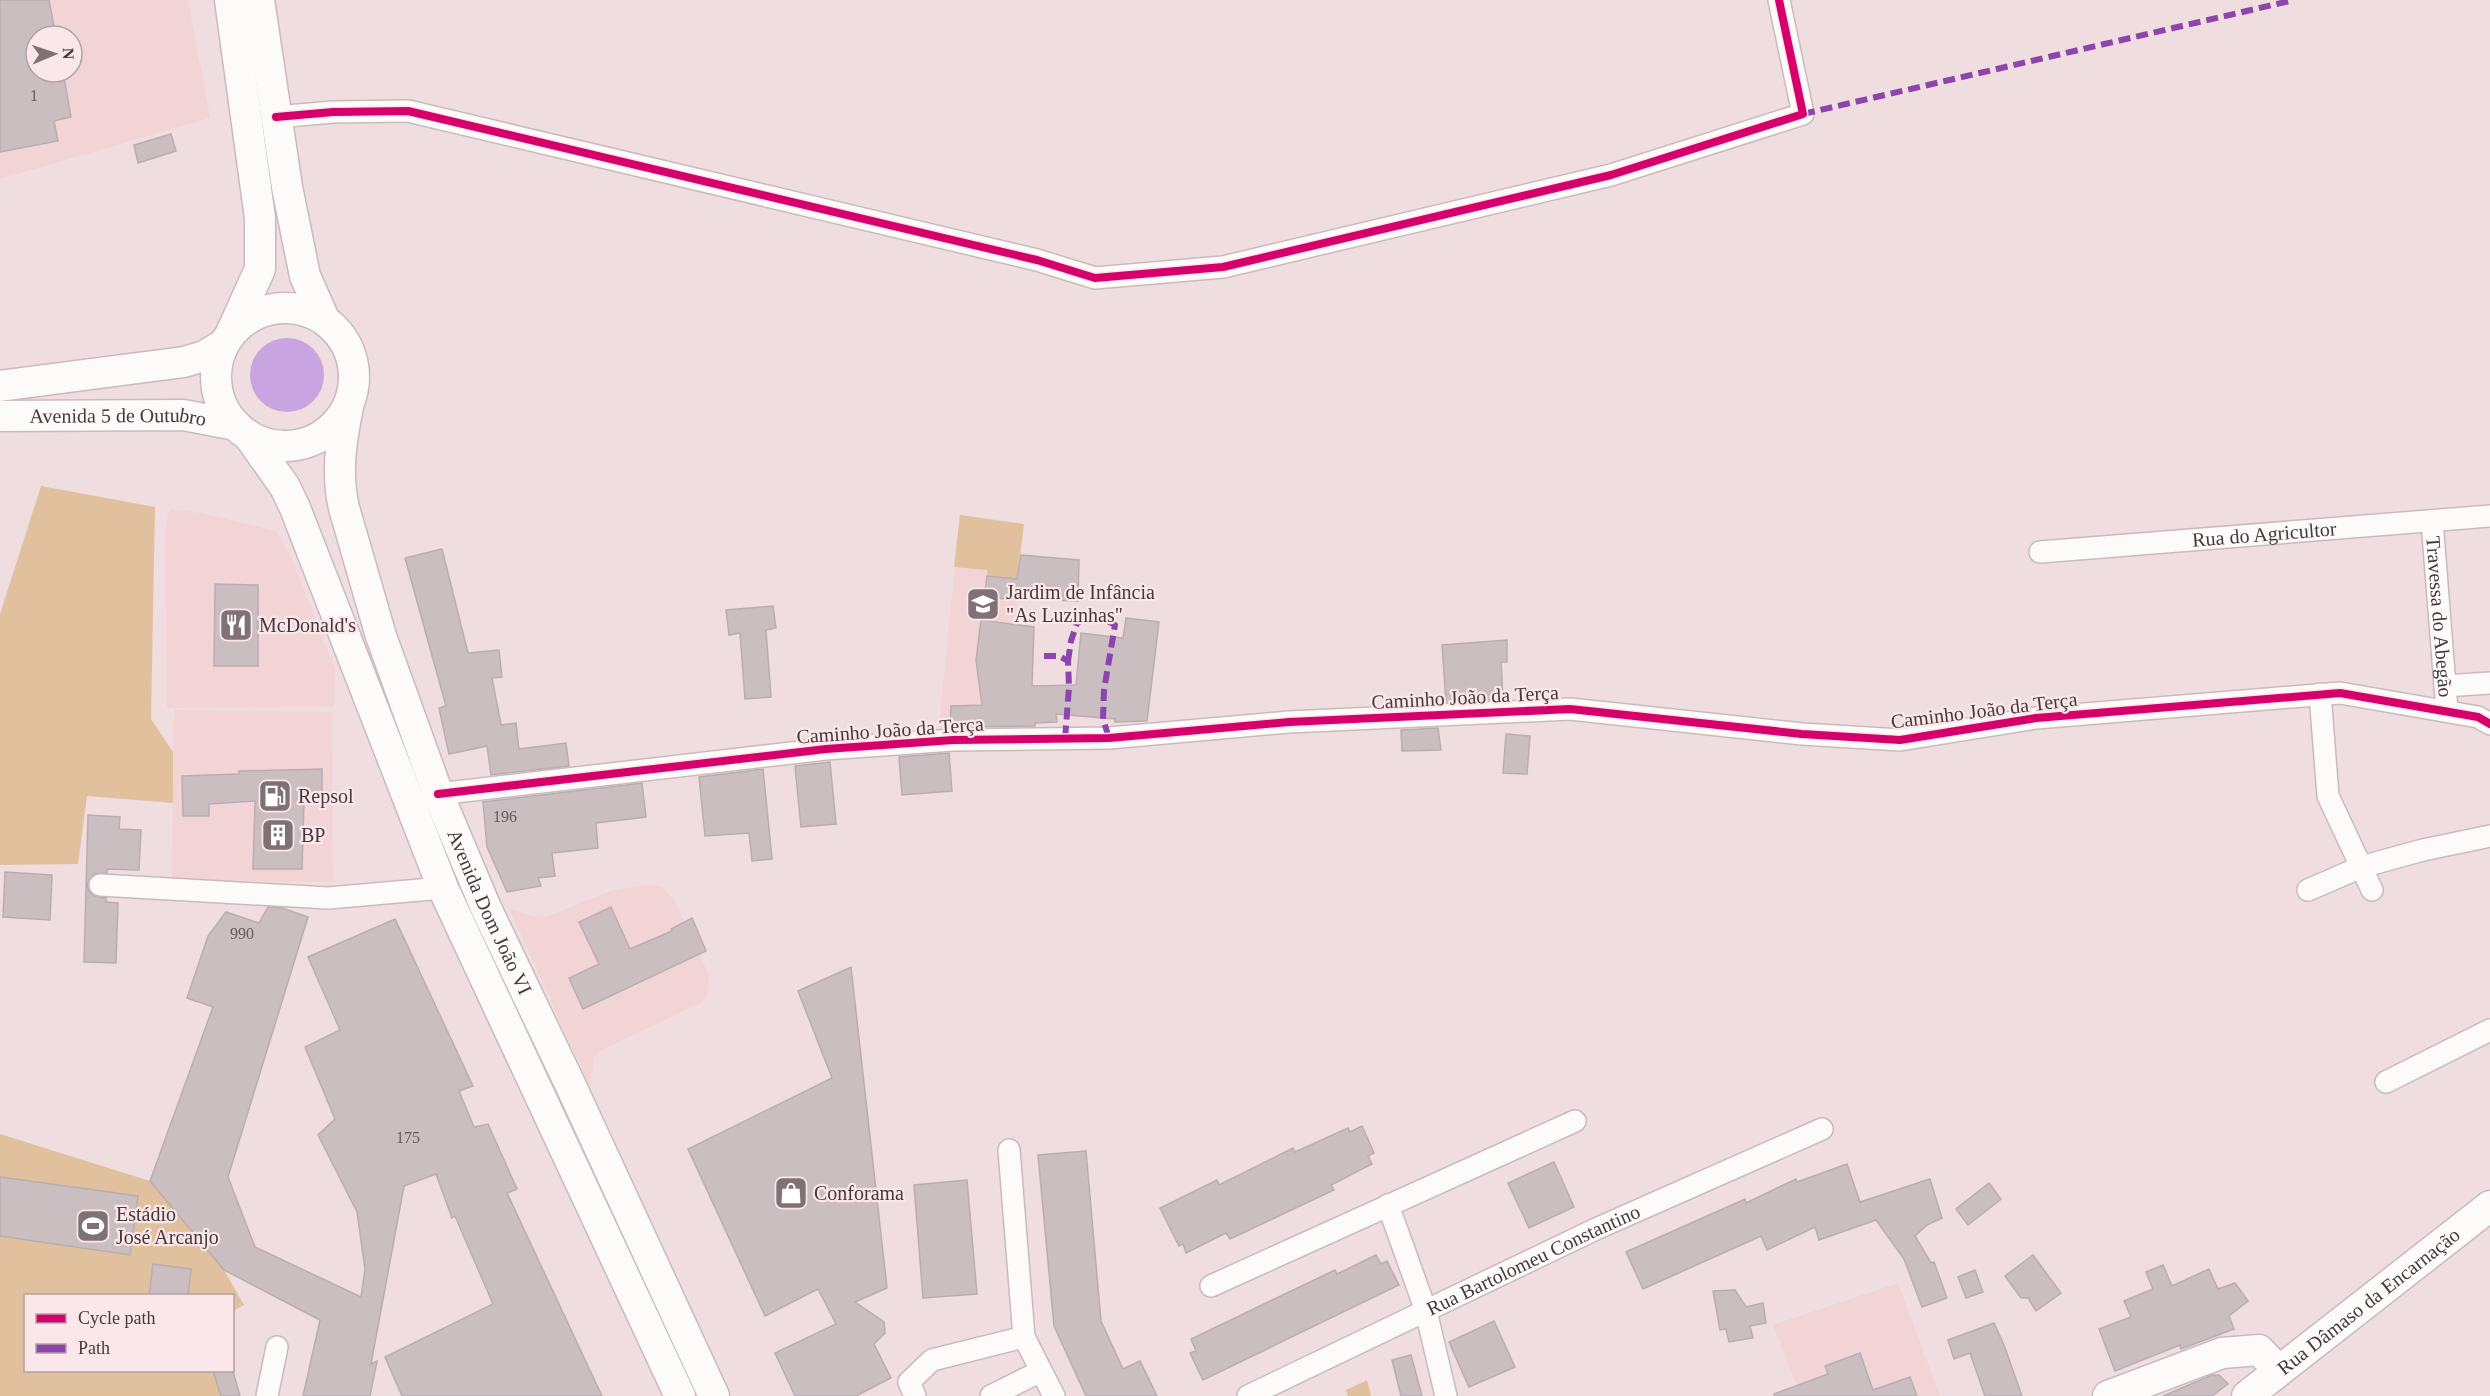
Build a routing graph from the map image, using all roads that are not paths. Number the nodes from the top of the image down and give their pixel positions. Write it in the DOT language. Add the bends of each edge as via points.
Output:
graph roads {
  1 [pos="230,0"];
  2 [pos="259,0"];
  3 [pos="1779,0"];
  4 [pos="276,117"];
  5 [pos="324,319"];
  6 [pos="227,340"];
  7 [pos="0,386"];
  8 [pos="348,407"];
  9 [pos="0,416"];
  10 [pos="243,431"];
  11 [pos="2490,516"];
  12 [pos="2432,521"];
  13 [pos="2040,552"];
  14 [pos="2490,683"];
  15 [pos="2445,686"];
  16 [pos="2320,694"];
  17 [pos="2447,711"];
  18 [pos="2490,724"];
  19 [pos="438,794"];
  20 [pos="2490,837"];
  21 [pos="2361,867"];
  22 [pos="100,885"];
  23 [pos="443,888"];
  24 [pos="2308,890"];
  25 [pos="2372,890"];
  26 [pos="2490,1030"];
  27 [pos="2386,1082"];
  28 [pos="1575,1121"];
  29 [pos="1822,1129"];
  30 [pos="1009,1150"];
  31 [pos="1388,1204"];
  32 [pos="2490,1206"];
  33 [pos="1211,1286"];
  34 [pos="1426,1311"];
  35 [pos="1024,1337"];
  36 [pos="277,1347"];
  37 [pos="1041,1371"];
  38 [pos="2279,1371"];
  39 [pos="267,1396"];
  40 [pos="680,1396"];
  41 [pos="714,1396"];
  42 [pos="915,1396"];
  43 [pos="991,1396"];
  44 [pos="1053,1396"];
  45 [pos="1248,1396"];
  46 [pos="1446,1396"];
  47 [pos="2108,1396"];
  48 [pos="2247,1396"];
  1 -- 6 [label="main road" via="260,218 260,269"];
  2 -- 4 [label="main road"];
  3 -- 4 [label="street" via="1803,114 1611,174 1223,267 1095,278 1037,260 408,111"];
  4 -- 5 [label="main road" via="305,276"];
  5 -- 6 [label="main road, Avenida Dom João VI" via="300,309 274,308 249,317"];
  5 -- 8 [label="main road, Avenida Dom João VI" via="343,338 351,355 354,385"];
  6 -- 7 [label="main road, Avenida 5 de Outubro" via="204,356 184,362"];
  6 -- 10 [label="main road, Avenida Dom João VI" via="217,366 216,385 221,404"];
  8 -- 10 [label="main road, Avenida Dom João VI" via="332,428 303,444 277,446"];
  8 -- 19 [label="main road, Avenida Dom João VI" via="340,443 344,508 381,636"];
  9 -- 10 [label="main road, Avenida 5 de Outubro" via="183,415"];
  10 -- 23 [label="main road, Avenida Dom João VI" via="285,487 295,508"];
  11 -- 12 [label="street, Rua do Agricultor"];
  12 -- 13 [label="street, Rua do Agricultor"];
  12 -- 15 [label="street, Travessa do Abegão"];
  14 -- 15 [label="street"];
  15 -- 17 [label="street, Travessa do Abegão"];
  16 -- 17 [label="street, Caminho João da Terça" via="2340,693"];
  16 -- 19 [label="street, Caminho João da Terça" via="2036,718 1900,740 1802,734 1570,709 1311,721 1109,738 953,740 826,749"];
  16 -- 21 [label="street" via="2328,796"];
  17 -- 18 [label="street, Caminho João da Terça" via="2478,717"];
  19 -- 41 [label="main road, Avenida Dom João VI" via="486,908"];
  20 -- 21 [label="street"];
  21 -- 24 [label="street"];
  21 -- 25 [label="street"];
  22 -- 23 [label="street" via="328,898"];
  23 -- 40 [label="main road, Avenida Dom João VI"];
  26 -- 27 [label="street"];
  28 -- 31 [label="street"];
  29 -- 34 [label="street, Rua Bartolomeu Constantino" via="1596,1229"];
  30 -- 35 [label="street"];
  31 -- 33 [label="street"];
  31 -- 34 [label="street"];
  32 -- 38 [label="main road, Rua Dâmaso da Encarnação"];
  34 -- 45 [label="street, Rua Bartolomeu Constantino"];
  34 -- 46 [label="street"];
  35 -- 37 [label="street"];
  35 -- 42 [label="street" via="932,1360 909,1382"];
  36 -- 39 [label="street"];
  37 -- 43 [label="street"];
  37 -- 44 [label="street"];
  38 -- 47 [label="main road" via="2259,1350 2222,1353"];
  38 -- 48 [label="main road, Rua Dâmaso da Encarnação"];
}
